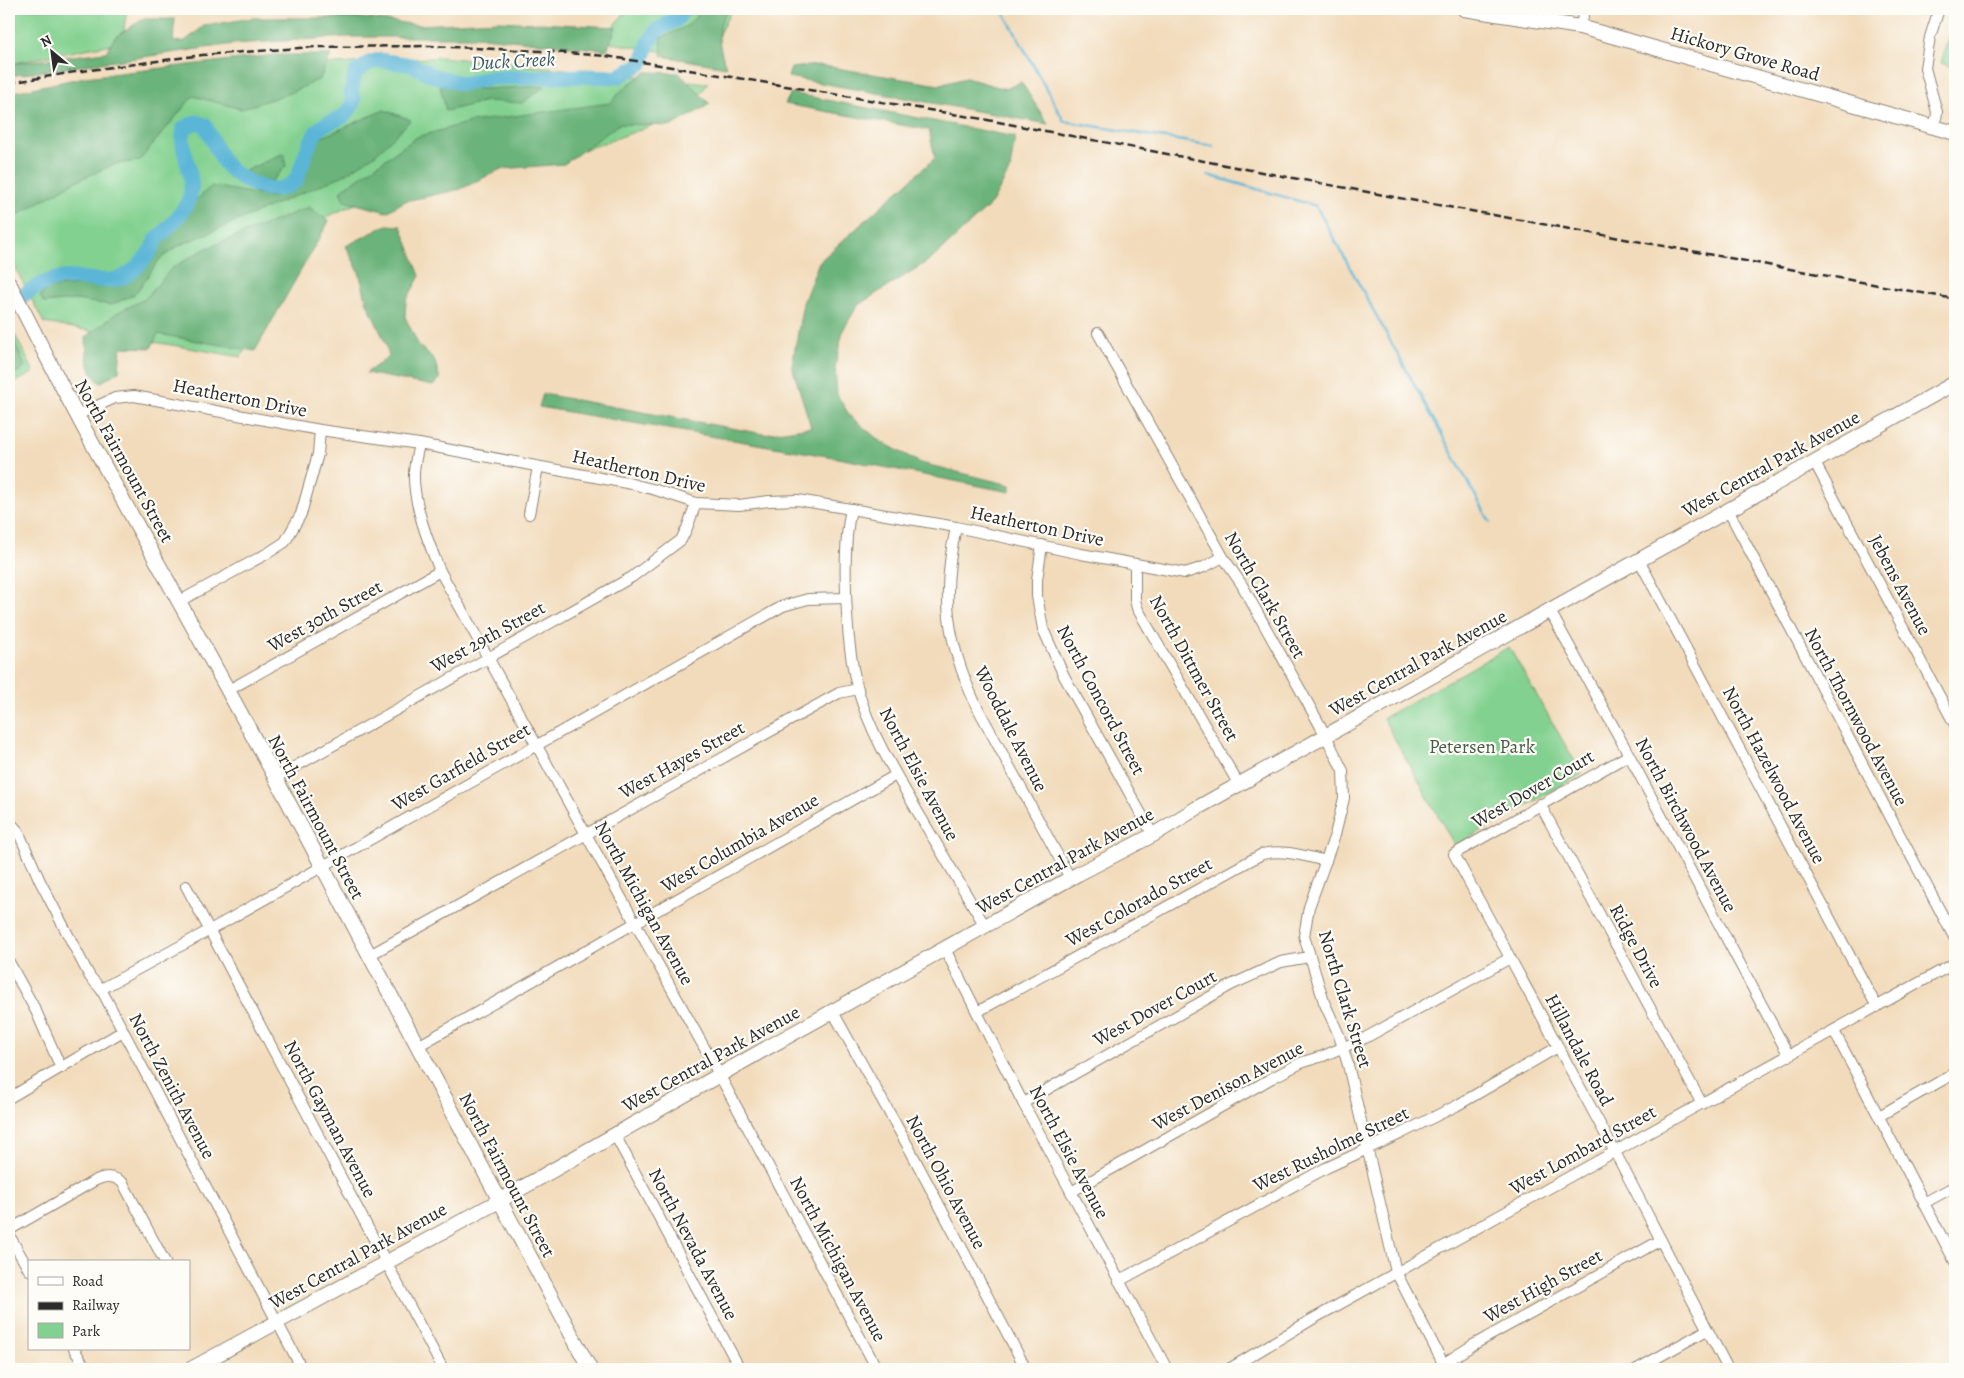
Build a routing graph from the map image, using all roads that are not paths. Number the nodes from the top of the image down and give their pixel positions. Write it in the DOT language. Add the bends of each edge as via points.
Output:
graph roads {
  1 [pos="1464,9"];
  2 [pos="1581,9"];
  3 [pos="1939,9"];
  4 [pos="1580,27"];
  5 [pos="1935,127"];
  6 [pos="1955,133"];
  7 [pos="9,283"];
  8 [pos="1098,333"];
  9 [pos="1955,383"];
  10 [pos="77,415"];
  11 [pos="320,430"];
  12 [pos="419,444"];
  13 [pos="1814,462"];
  14 [pos="538,467"];
  15 [pos="696,504"];
  16 [pos="851,509"];
  17 [pos="1728,510"];
  18 [pos="529,514"];
  19 [pos="956,527"];
  20 [pos="1042,546"];
  21 [pos="1223,557"];
  22 [pos="1639,560"];
  23 [pos="1135,564"];
  24 [pos="440,571"];
  25 [pos="846,598"];
  26 [pos="180,601"];
  27 [pos="1550,611"];
  28 [pos="487,657"];
  29 [pos="858,689"];
  30 [pos="227,691"];
  31 [pos="1955,725"];
  32 [pos="1326,736"];
  33 [pos="536,745"];
  34 [pos="1629,755"];
  35 [pos="896,775"];
  36 [pos="275,778"];
  37 [pos="1239,785"];
  38 [pos="1540,804"];
  39 [pos="9,821"];
  40 [pos="585,833"];
  41 [pos="1154,835"];
  42 [pos="1454,854"];
  43 [pos="1326,861"];
  44 [pos="322,866"];
  45 [pos="1070,878"];
  46 [pos="186,886"];
  47 [pos="635,923"];
  48 [pos="985,926"];
  49 [pos="210,930"];
  50 [pos="1955,939"];
  51 [pos="944,949"];
  52 [pos="368,956"];
  53 [pos="1309,957"];
  54 [pos="1510,958"];
  55 [pos="9,962"];
  56 [pos="1955,963"];
  57 [pos="101,989"];
  58 [pos="1877,1007"];
  59 [pos="832,1012"];
  60 [pos="976,1012"];
  61 [pos="123,1031"];
  62 [pos="1834,1031"];
  63 [pos="418,1046"];
  64 [pos="1343,1048"];
  65 [pos="1558,1048"];
  66 [pos="1788,1056"];
  67 [pos="61,1068"];
  68 [pos="1955,1074"];
  69 [pos="720,1076"];
  70 [pos="9,1098"];
  71 [pos="1023,1103"];
  72 [pos="1702,1104"];
  73 [pos="1879,1116"];
  74 [pos="615,1135"];
  75 [pos="1369,1149"];
  76 [pos="1615,1152"];
  77 [pos="1955,1186"];
  78 [pos="1070,1192"];
  79 [pos="498,1201"];
  80 [pos="1924,1203"];
  81 [pos="9,1230"];
  82 [pos="9,1235"];
  83 [pos="1661,1240"];
  84 [pos="164,1260"];
  85 [pos="386,1262"];
  86 [pos="1955,1262"];
  87 [pos="28,1268"];
  88 [pos="1396,1272"];
  89 [pos="1119,1281"];
  90 [pos="277,1322"];
  91 [pos="1708,1330"];
  92 [pos="75,1350"];
  93 [pos="1445,1367"];
  94 [pos="86,1369"];
  95 [pos="191,1369"];
  96 [pos="302,1369"];
  97 [pos="443,1369"];
  98 [pos="590,1369"];
  99 [pos="740,1369"];
  100 [pos="877,1369"];
  101 [pos="1026,1369"];
  102 [pos="1166,1369"];
  103 [pos="1229,1369"];
  104 [pos="1638,1369"];
  105 [pos="1728,1369"];
  1 -- 4 [label="street, Hickory Grove Road"];
  2 -- 4 [label="street"];
  3 -- 5 [label="street" via="1925,68 1937,112"];
  4 -- 5 [label="street, Hickory Grove Road"];
  5 -- 6 [label="street, Hickory Grove Road"];
  7 -- 10 [label="street, North Fairmount Street"];
  8 -- 21 [label="street, North Clark Street"];
  9 -- 13 [label="street, West Central Park Avenue"];
  10 -- 11 [label="street, Heatherton Drive" via="115,398 134,396"];
  10 -- 26 [label="street, North Fairmount Street"];
  11 -- 12 [label="street, Heatherton Drive"];
  11 -- 26 [label="street" via="318,454 301,514 285,542"];
  12 -- 14 [label="street, Heatherton Drive"];
  12 -- 24 [label="street, North Michigan Avenue" via="414,474 416,493 424,532"];
  13 -- 17 [label="street, West Central Park Avenue"];
  13 -- 31 [label="street, Jebens Avenue"];
  14 -- 15 [label="street, Heatherton Drive" via="632,484"];
  14 -- 18 [label="street"];
  15 -- 16 [label="street, Heatherton Drive" via="739,505 798,500"];
  15 -- 28 [label="street, West 29th Street" via="680,540 662,555 632,576"];
  16 -- 19 [label="street, Heatherton Drive"];
  16 -- 25 [label="street, North Elsie Avenue" via="847,527"];
  17 -- 22 [label="street, West Central Park Avenue"];
  17 -- 50 [label="street, North Thornwood Avenue"];
  19 -- 20 [label="street, Heatherton Drive"];
  19 -- 45 [label="street, Wooddale Avenue" via="950,555 947,606 962,674"];
  20 -- 23 [label="street, Heatherton Drive"];
  20 -- 41 [label="street, North Concord Street" via="1037,596 1043,629 1064,676"];
  21 -- 23 [label="street, Heatherton Drive" via="1204,568 1185,572"];
  21 -- 32 [label="street, North Clark Street" via="1242,585"];
  22 -- 27 [label="street, West Central Park Avenue"];
  22 -- 58 [label="street, North Hazelwood Avenue"];
  23 -- 37 [label="street, North Dittmer Street" via="1137,608"];
  24 -- 28 [label="street, North Michigan Avenue"];
  24 -- 30 [label="street, West 30th Street"];
  25 -- 29 [label="street, North Elsie Avenue"];
  25 -- 33 [label="street, West Garfield Street" via="808,599 783,606"];
  26 -- 30 [label="street, North Fairmount Street"];
  27 -- 32 [label="street, West Central Park Avenue"];
  27 -- 34 [label="street, North Birchwood Avenue"];
  28 -- 33 [label="street, North Michigan Avenue"];
  28 -- 36 [label="street, West 29th Street"];
  29 -- 35 [label="street, North Elsie Avenue" via="878,741"];
  29 -- 40 [label="street, West Hayes Street" via="839,693"];
  30 -- 36 [label="street, North Fairmount Street"];
  32 -- 37 [label="street, West Central Park Avenue"];
  32 -- 43 [label="street, North Clark Street" via="1343,771 1344,798"];
  33 -- 40 [label="street, North Michigan Avenue"];
  33 -- 44 [label="street, West Garfield Street"];
  34 -- 38 [label="street, West Dover Court"];
  34 -- 66 [label="street, North Birchwood Avenue"];
  35 -- 47 [label="street, West Columbia Avenue"];
  35 -- 48 [label="street, North Elsie Avenue"];
  36 -- 44 [label="street, North Fairmount Street"];
  37 -- 41 [label="street, West Central Park Avenue"];
  38 -- 42 [label="street, West Dover Court"];
  38 -- 72 [label="street, Ridge Drive"];
  39 -- 57 [label="street, North Zenith Avenue" via="18,831 90,977"];
  40 -- 47 [label="street, North Michigan Avenue"];
  40 -- 52 [label="street, West Hayes Street"];
  41 -- 45 [label="street, West Central Park Avenue"];
  42 -- 54 [label="street, Hillandale Road"];
  43 -- 53 [label="street, North Clark Street" via="1305,922 1304,936"];
  43 -- 60 [label="street, West Colorado Street" via="1290,853 1262,854"];
  44 -- 49 [label="street, West Garfield Street"];
  44 -- 52 [label="street, North Fairmount Street"];
  45 -- 48 [label="street, West Central Park Avenue"];
  46 -- 49 [label="street, North Gayman Avenue"];
  47 -- 63 [label="street, West Columbia Avenue"];
  47 -- 69 [label="street, North Michigan Avenue"];
  48 -- 51 [label="street, West Central Park Avenue"];
  49 -- 57 [label="street, West Garfield Street"];
  49 -- 85 [label="street, North Gayman Avenue"];
  51 -- 59 [label="street, West Central Park Avenue"];
  51 -- 60 [label="street, North Elsie Avenue"];
  52 -- 63 [label="street, North Fairmount Street"];
  53 -- 64 [label="street, North Clark Street"];
  53 -- 71 [label="street, West Dover Court" via="1281,962 1231,986"];
  54 -- 64 [label="street, West Denison Avenue"];
  54 -- 65 [label="street, Hillandale Road"];
  55 -- 67 [label="street" via="36,1011"];
  56 -- 58 [label="street, West Lombard Street"];
  57 -- 61 [label="street, North Zenith Avenue"];
  58 -- 62 [label="street, West Lombard Street"];
  59 -- 69 [label="street, West Central Park Avenue"];
  59 -- 101 [label="street, North Ohio Avenue" via="909,1148"];
  60 -- 71 [label="street, North Elsie Avenue"];
  61 -- 67 [label="street"];
  61 -- 90 [label="street, North Zenith Avenue"];
  62 -- 66 [label="street, West Lombard Street"];
  62 -- 73 [label="street"];
  63 -- 79 [label="street, North Fairmount Street"];
  64 -- 75 [label="street, North Clark Street"];
  64 -- 78 [label="street, West Denison Avenue" via="1303,1062 1272,1078"];
  65 -- 75 [label="street, West Rusholme Street" via="1456,1106"];
  65 -- 76 [label="street, Hillandale Road"];
  66 -- 72 [label="street, West Lombard Street"];
  67 -- 70 [label="street"];
  68 -- 73 [label="street"];
  69 -- 74 [label="street, West Central Park Avenue"];
  69 -- 100 [label="street, North Michigan Avenue"];
  71 -- 78 [label="street, North Elsie Avenue"];
  72 -- 76 [label="street, West Lombard Street"];
  73 -- 80 [label="street"];
  74 -- 79 [label="street, West Central Park Avenue"];
  74 -- 99 [label="street, North Nevada Avenue"];
  75 -- 88 [label="street, North Clark Street"];
  75 -- 89 [label="street, West Rusholme Street" via="1318,1172"];
  76 -- 83 [label="street, Hillandale Road"];
  76 -- 88 [label="street, West Lombard Street"];
  77 -- 80 [label="street"];
  78 -- 89 [label="street, North Elsie Avenue"];
  79 -- 85 [label="street, West Central Park Avenue"];
  79 -- 98 [label="street, North Fairmount Street"];
  80 -- 86 [label="street"];
  81 -- 84 [label="street" via="79,1189 109,1176 123,1183"];
  82 -- 87 [label="street"];
  83 -- 91 [label="street, Hillandale Road"];
  83 -- 93 [label="street, West High Street" via="1473,1345"];
  85 -- 90 [label="street, West Central Park Avenue"];
  85 -- 97 [label="street, North Gayman Avenue"];
  88 -- 93 [label="street, North Clark Street"];
  88 -- 103 [label="street, West Lombard Street"];
  89 -- 102 [label="street, North Elsie Avenue"];
  90 -- 95 [label="street, West Central Park Avenue"];
  90 -- 96 [label="street, North Zenith Avenue"];
  91 -- 104 [label="street"];
  91 -- 105 [label="street, Hillandale Road"];
  92 -- 94 [label="street"];
}
